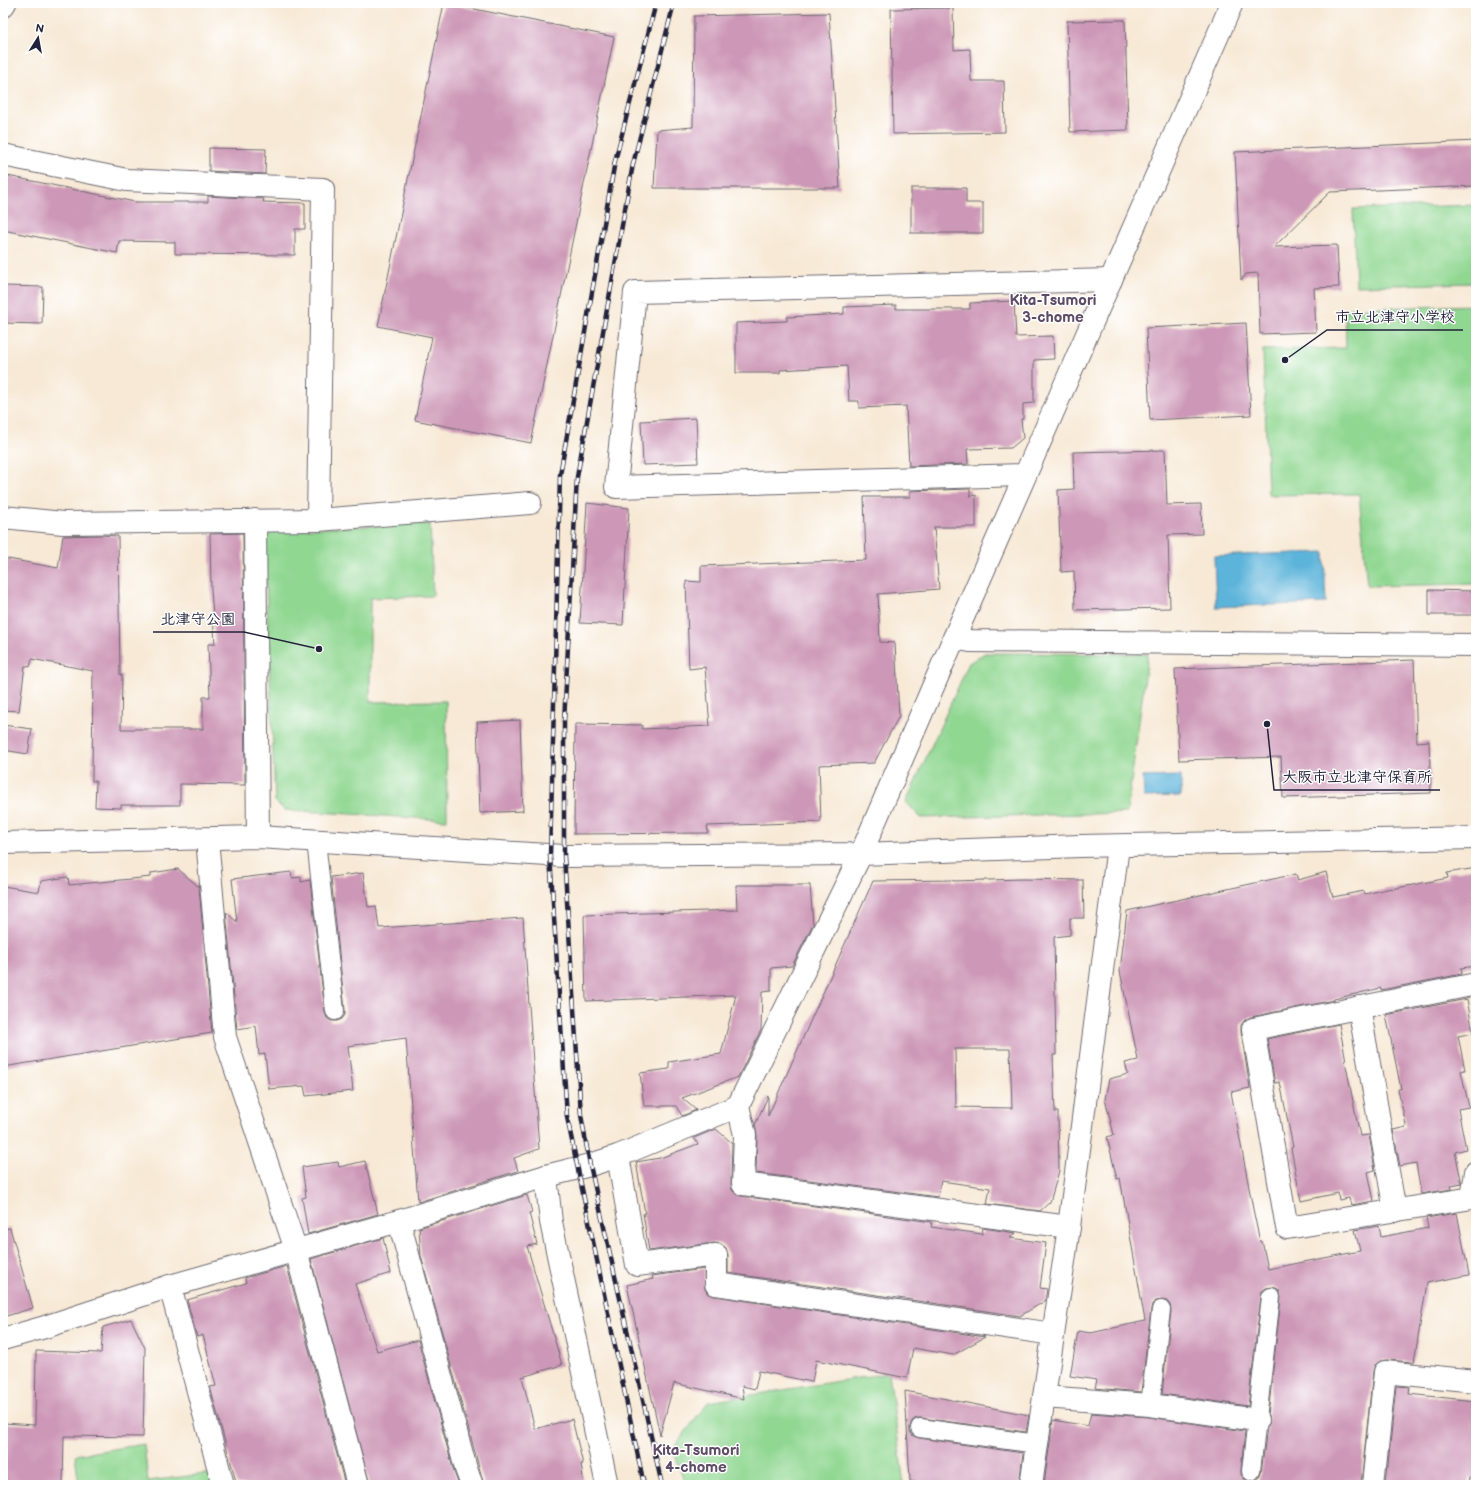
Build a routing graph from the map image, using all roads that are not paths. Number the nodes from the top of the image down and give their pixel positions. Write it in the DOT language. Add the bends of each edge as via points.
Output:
graph roads {
  1 [pos="5,3"];
  2 [pos="1232,3"];
  3 [pos="3,6"];
  4 [pos="3,155"];
  5 [pos="1111,280"];
  6 [pos="1025,476"];
  7 [pos="530,502"];
  8 [pos="3,516"];
  9 [pos="255,520"];
  10 [pos="318,520"];
  11 [pos="954,638"];
  12 [pos="1476,645"];
  13 [pos="258,837"];
  14 [pos="1476,838"];
  15 [pos="207,839"];
  16 [pos="316,841"];
  17 [pos="3,843"];
  18 [pos="1118,846"];
  19 [pos="861,854"];
  20 [pos="1476,984"];
  21 [pos="1359,1008"];
  22 [pos="335,1011"];
  23 [pos="738,1106"];
  24 [pos="618,1156"];
  25 [pos="1476,1172"];
  26 [pos="546,1176"];
  27 [pos="1395,1210"];
  28 [pos="399,1221"];
  29 [pos="1069,1227"];
  30 [pos="296,1250"];
  31 [pos="170,1286"];
  32 [pos="1271,1297"];
  33 [pos="1161,1310"];
  34 [pos="1053,1334"];
  35 [pos="3,1339"];
  36 [pos="1476,1381"];
  37 [pos="1044,1397"];
  38 [pos="1150,1405"];
  39 [pos="1257,1420"];
  40 [pos="920,1428"];
  41 [pos="1037,1444"];
  42 [pos="1251,1471"];
  43 [pos="223,1485"];
  44 [pos="358,1485"];
  45 [pos="472,1485"];
  46 [pos="607,1485"];
  47 [pos="1030,1485"];
  48 [pos="1373,1485"];
  1 -- 3 [label="street"];
  2 -- 5 [label="street"];
  4 -- 10 [label="street" via="127,180 323,189"];
  5 -- 6 [label="street"];
  5 -- 6 [label="street" via="635,292 616,486"];
  6 -- 11 [label="street"];
  7 -- 10 [label="street"];
  8 -- 9 [label="street" via="63,523"];
  9 -- 10 [label="street"];
  9 -- 13 [label="street"];
  11 -- 12 [label="street" via="970,641"];
  11 -- 19 [label="street"];
  13 -- 15 [label="street"];
  13 -- 16 [label="street"];
  14 -- 18 [label="street"];
  15 -- 17 [label="street"];
  15 -- 30 [label="street" via="225,1037"];
  16 -- 19 [label="street" via="550,856"];
  16 -- 22 [label="lane"];
  18 -- 19 [label="street"];
  18 -- 29 [label="street"];
  19 -- 23 [label="street"];
  20 -- 21 [label="street"];
  21 -- 27 [label="street"];
  21 -- 27 [label="street" via="1253,1028 1287,1228"];
  23 -- 24 [label="street"];
  23 -- 29 [label="street" via="745,1135 743,1184"];
  24 -- 26 [label="street"];
  24 -- 34 [label="street" via="637,1266 716,1255 716,1284"];
  25 -- 27 [label="street" via="1472,1198"];
  26 -- 28 [label="street"];
  26 -- 46 [label="street" via="551,1222"];
  28 -- 30 [label="street"];
  28 -- 45 [label="street"];
  29 -- 34 [label="street"];
  30 -- 31 [label="street"];
  30 -- 44 [label="street"];
  31 -- 35 [label="street"];
  31 -- 43 [label="street"];
  32 -- 39 [label="lane"];
  33 -- 38 [label="lane"];
  34 -- 37 [label="street"];
  36 -- 48 [label="street" via="1385,1372"];
  37 -- 38 [label="street"];
  37 -- 41 [label="street"];
  38 -- 39 [label="street"];
  39 -- 42 [label="lane"];
  40 -- 41 [label="lane"];
  41 -- 47 [label="street"];
}
